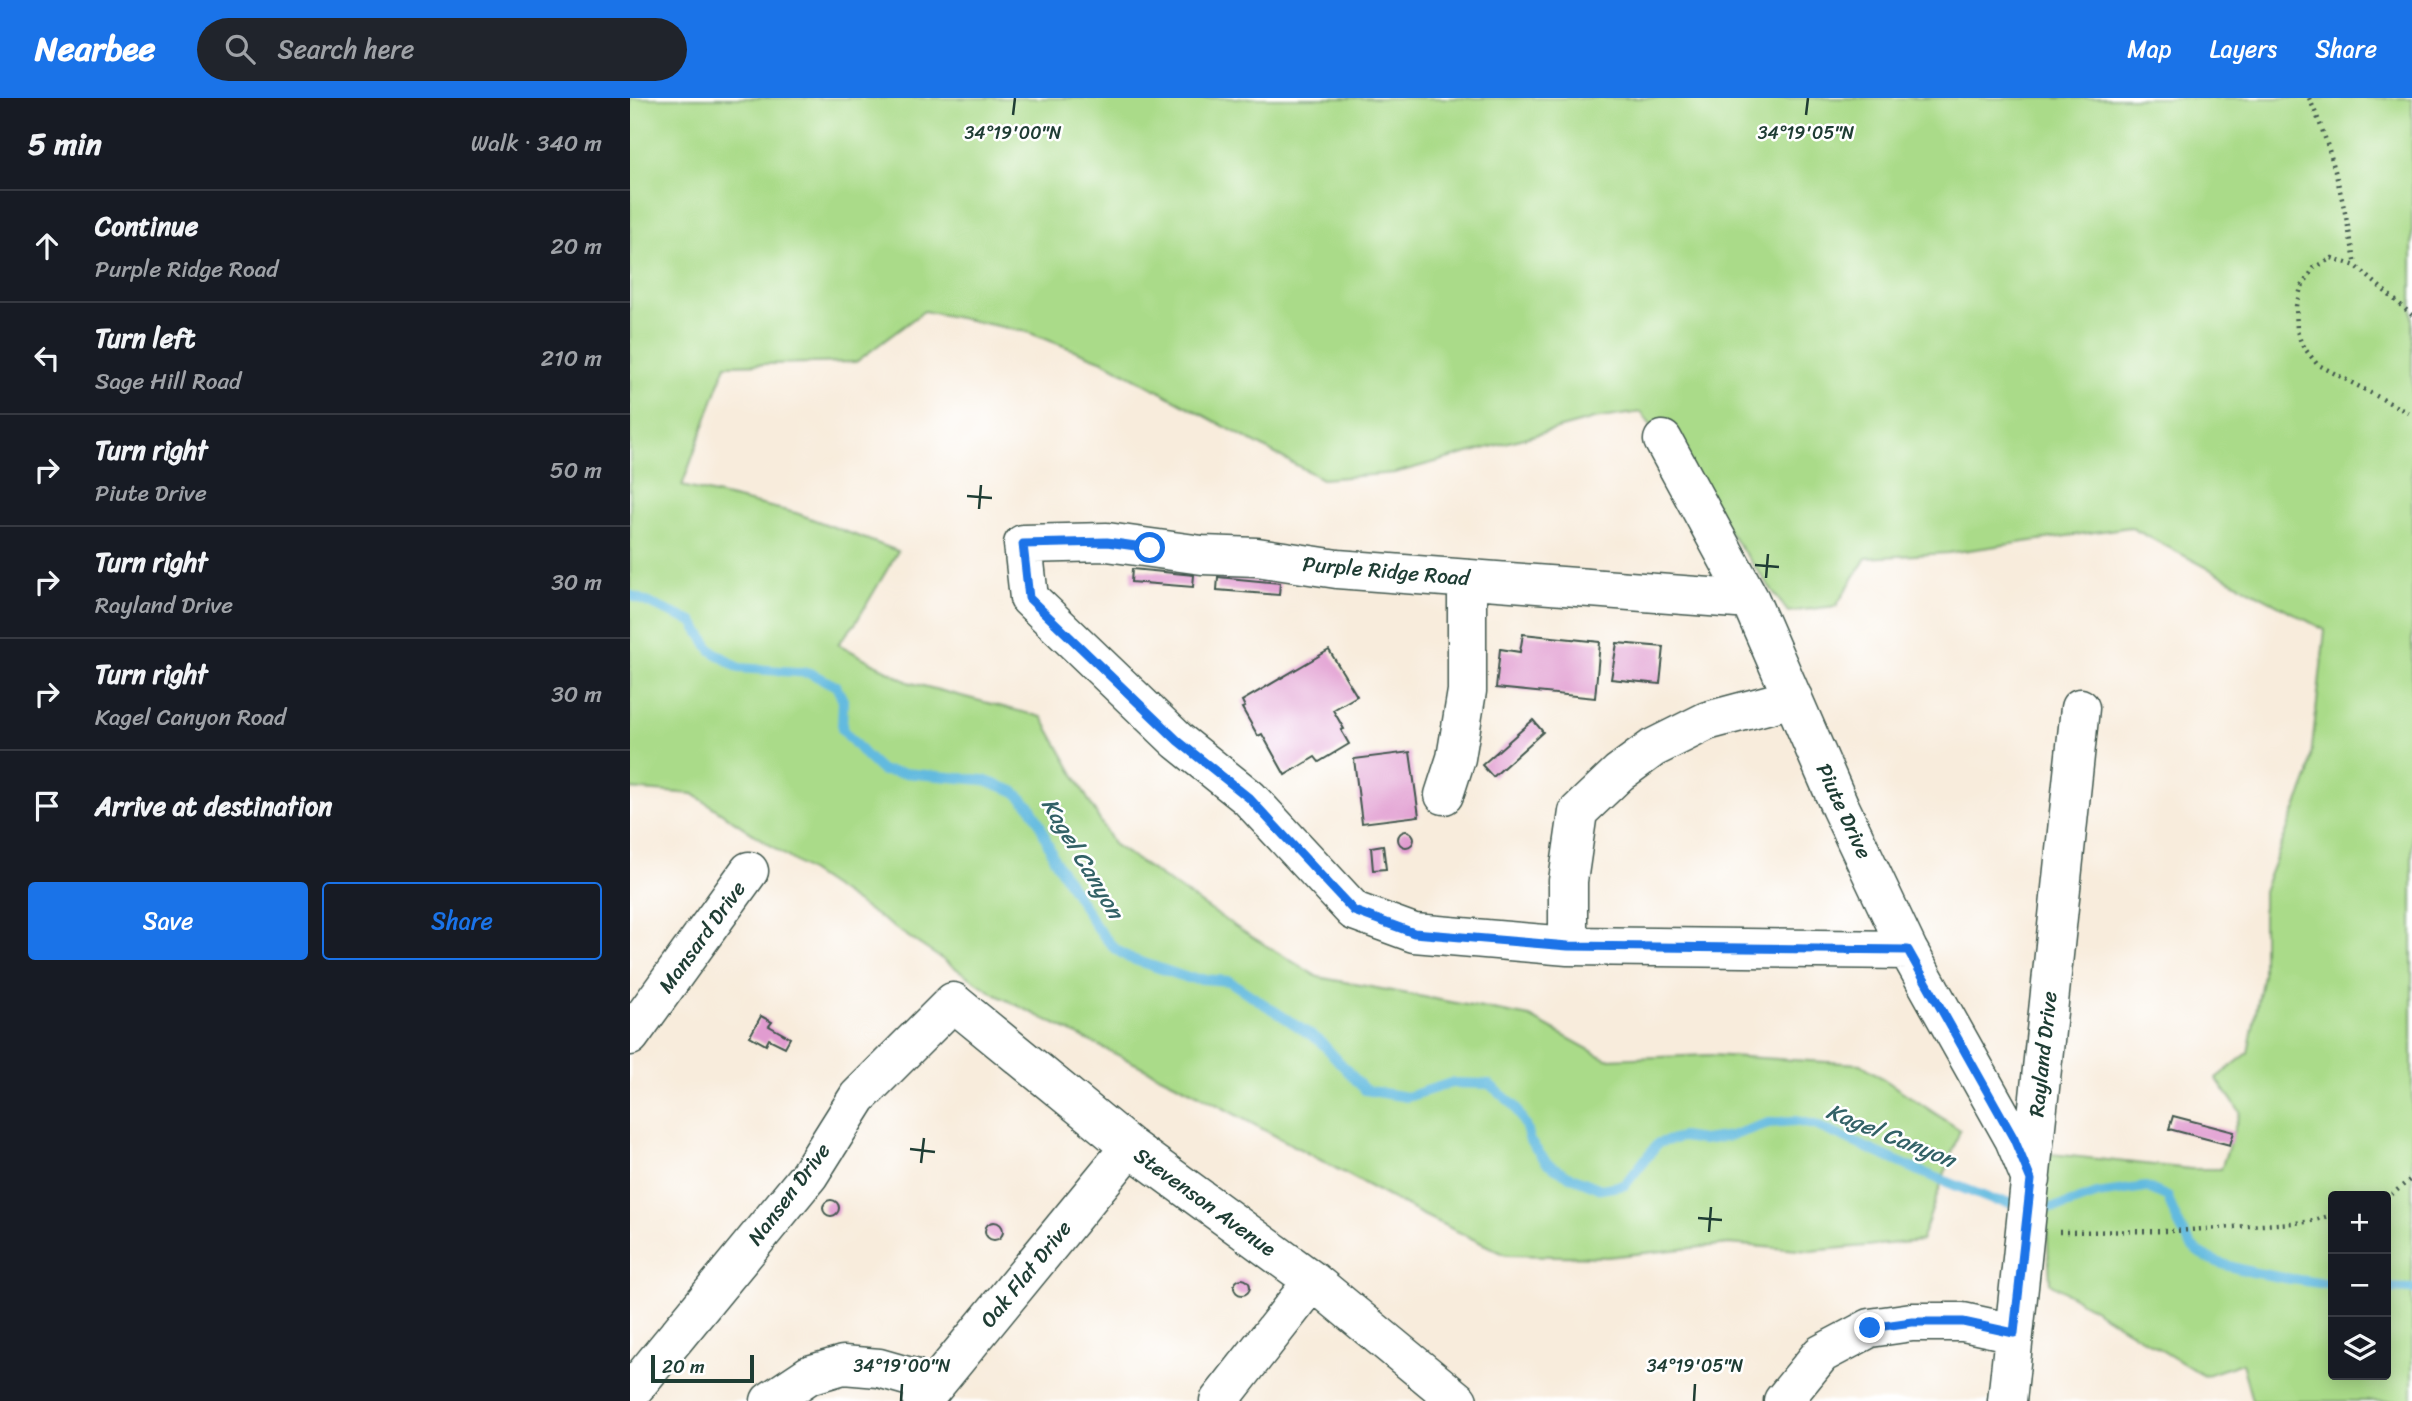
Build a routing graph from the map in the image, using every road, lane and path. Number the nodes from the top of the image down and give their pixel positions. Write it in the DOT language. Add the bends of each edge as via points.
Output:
graph roads {
  1 [pos="2309,98"];
  2 [pos="2356,266"];
  3 [pos="2412,315"];
  4 [pos="2412,415"];
  5 [pos="1663,440"];
  6 [pos="1467,579"];
  7 [pos="1750,600"];
  8 [pos="1793,698"];
  9 [pos="2080,708"];
  10 [pos="1444,795"];
  11 [pos="750,871"];
  12 [pos="1568,946"];
  13 [pos="1908,950"];
  14 [pos="953,1002"];
  15 [pos="630,1036"];
  16 [pos="1130,1147"];
  17 [pos="2412,1178"];
  18 [pos="2030,1181"];
  19 [pos="2391,1195"];
  20 [pos="2328,1216"];
  21 [pos="2026,1229"];
  22 [pos="1313,1281"];
  23 [pos="2014,1333"];
  24 [pos="630,1392"];
  25 [pos="925,1397"];
  26 [pos="771,1401"];
  27 [pos="1219,1401"];
  28 [pos="1458,1401"];
  29 [pos="1783,1401"];
  30 [pos="2007,1401"];
  1 -- 2 [label="path" via="2328,142"];
  2 -- 3 [label="path"];
  2 -- 4 [label="path" via="2332,258 2314,268 2296,306 2302,345 2317,364"];
  5 -- 7 [label="street, Piute Drive"];
  6 -- 7 [label="street, Purple Ridge Road"];
  6 -- 10 [label="street" via="1467,691 1456,758"];
  6 -- 12 [label="street, Purple Ridge Road" via="1107,542 1023,544 1029,598 1178,741 1249,798 1354,911 1414,933"];
  7 -- 8 [label="street, Piute Drive"];
  8 -- 12 [label="street" via="1707,721 1653,748 1578,812 1568,881"];
  8 -- 13 [label="street, Piute Drive"];
  9 -- 18 [label="street, Rayland Drive"];
  11 -- 15 [label="street, Mansard Drive"];
  12 -- 13 [label="street"];
  13 -- 18 [label="street, Piute Drive" via="2014,1139"];
  14 -- 16 [label="street, Stevenson Avenue"];
  14 -- 24 [label="street, Nansen Drive" via="858,1097 809,1175"];
  16 -- 22 [label="street, Stevenson Avenue"];
  16 -- 25 [label="street, Oak Flat Drive"];
  17 -- 19 [label="path"];
  18 -- 21 [label="street, Rayland Drive"];
  20 -- 21 [label="path" via="2307,1222 2175,1231"];
  21 -- 23 [label="street, Rayland Drive"];
  22 -- 27 [label="street"];
  22 -- 28 [label="street, Stevenson Avenue"];
  23 -- 29 [label="street" via="1963,1322 1870,1328 1821,1354"];
  23 -- 30 [label="street, Rayland Drive"];
  25 -- 26 [label="street" via="914,1378 879,1368 843,1365 809,1375"];
}
